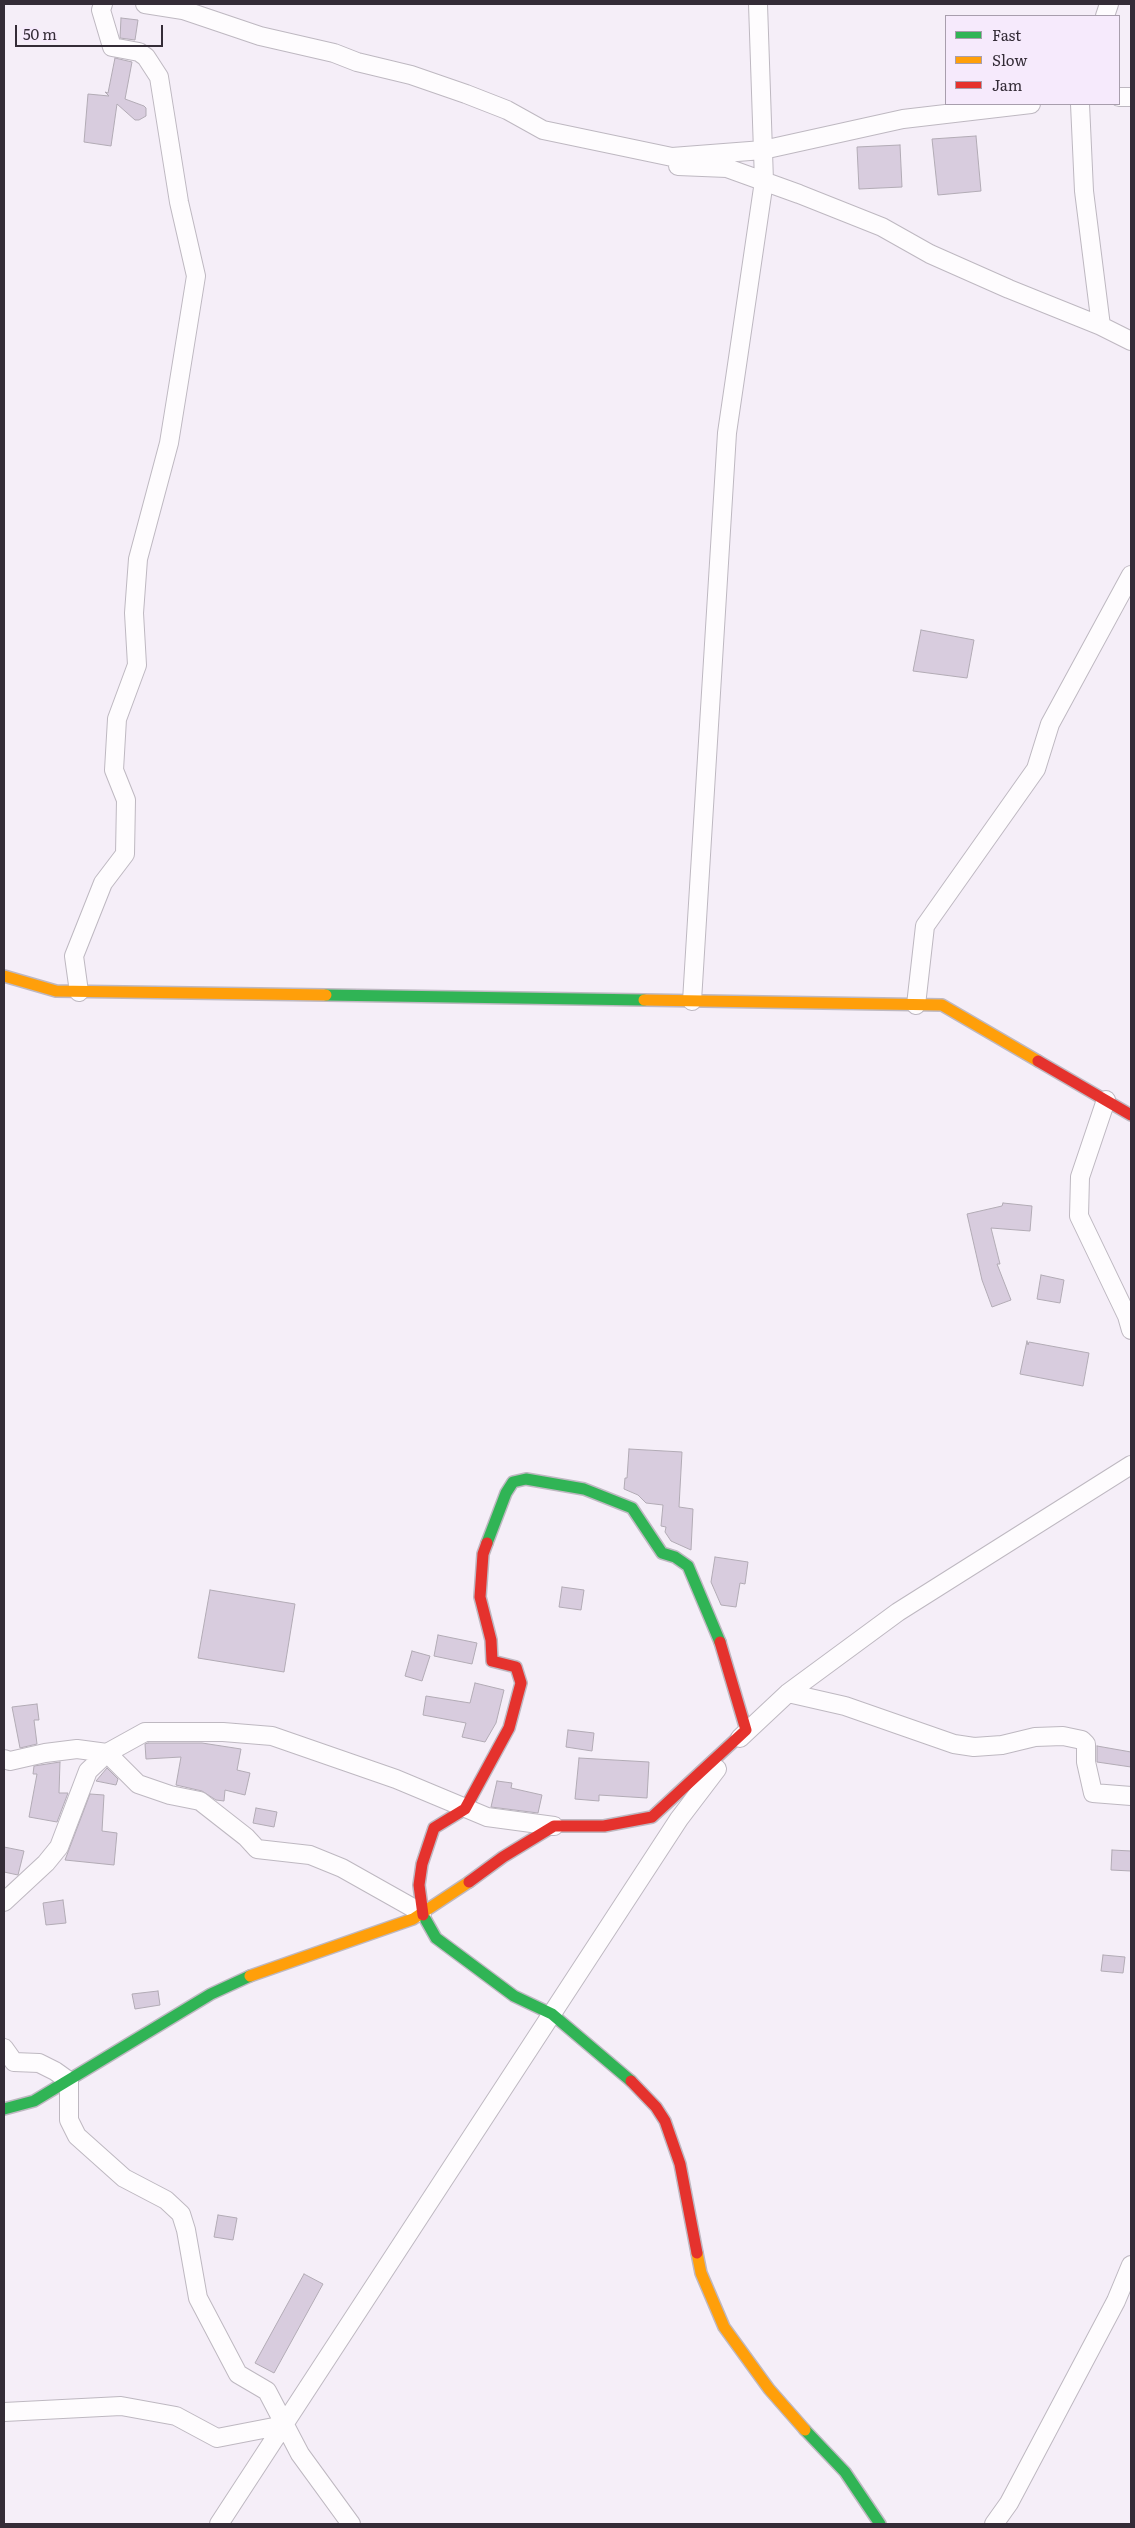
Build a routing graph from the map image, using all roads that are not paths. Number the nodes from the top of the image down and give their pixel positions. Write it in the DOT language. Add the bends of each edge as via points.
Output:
graph roads {
  1 [pos="103,4"];
  2 [pos="145,4"];
  3 [pos="758,4"];
  4 [pos="1022,105"];
  5 [pos="1080,105"];
  6 [pos="637,150"];
  7 [pos="763,150"];
  8 [pos="764,181"];
  9 [pos="1101,326"];
  10 [pos="1131,341"];
  11 [pos="1131,575"];
  12 [pos="4,976"];
  13 [pos="79,992"];
  14 [pos="692,1001"];
  15 [pos="916,1005"];
  16 [pos="1106,1100"];
  17 [pos="1131,1115"];
  18 [pos="1131,1330"];
  19 [pos="1131,1465"];
  20 [pos="788,1693"];
  21 [pos="746,1730"];
  22 [pos="107,1753"];
  23 [pos="4,1759"];
  24 [pos="1131,1796"];
  25 [pos="465,1808"];
  26 [pos="554,1826"];
  27 [pos="4,1902"];
  28 [pos="422,1913"];
  29 [pos="552,2014"];
  30 [pos="4,2048"];
  31 [pos="69,2081"];
  32 [pos="4,2109"];
  33 [pos="1131,2265"];
  34 [pos="4,2412"];
  35 [pos="284,2425"];
  36 [pos="220,2524"];
  37 [pos="351,2524"];
  38 [pos="880,2524"];
  39 [pos="994,2524"];
  1 -- 13 [label="street" via="101,10 112,48 138,52 146,57 159,77 179,202 196,276 168,443 138,559 134,613 137,665 117,719 114,770 126,800 125,854 103,884 74,956"];
  2 -- 6 [label="street" via="183,10 260,36 334,52 357,62 411,75 507,110 543,130"];
  3 -- 7 [label="street"];
  4 -- 7 [label="street" via="903,119"];
  5 -- 9 [label="street" via="1084,191"];
  6 -- 7 [label="street" via="672,157"];
  6 -- 8 [label="street" via="668,166 727,168"];
  7 -- 8 [label="street"];
  8 -- 9 [label="street" via="882,228 930,254"];
  8 -- 14 [label="street" via="727,433"];
  9 -- 10 [label="street"];
  11 -- 15 [label="street" via="1050,724 1036,770 925,926"];
  12 -- 13 [label="street" via="56,991"];
  13 -- 14 [label="street"];
  14 -- 15 [label="street"];
  15 -- 16 [label="street" via="942,1005"];
  16 -- 17 [label="street"];
  16 -- 18 [label="street" via="1080,1177 1079,1216"];
  19 -- 20 [label="street" via="898,1612"];
  20 -- 21 [label="street"];
  20 -- 24 [label="street" via="845,1706 954,1744 974,1747 1002,1745 1035,1737 1063,1736 1082,1740 1086,1744 1086,1762 1093,1793"];
  21 -- 25 [label="street" via="717,1630 688,1566 662,1553 632,1508 584,1489 526,1479 513,1482 483,1554 480,1596 491,1640 492,1660 516,1667 521,1683 509,1728"];
  21 -- 26 [label="street" via="652,1816 604,1826"];
  21 -- 29 [label="street" via="678,1819"];
  22 -- 23 [label="street" via="77,1749 10,1761"];
  22 -- 25 [label="street" via="145,1732 272,1736 396,1779"];
  22 -- 27 [label="street" via="88,1771 59,1847"];
  22 -- 28 [label="street" via="138,1784 200,1801 257,1849 310,1855 342,1868"];
  25 -- 26 [label="street" via="486,1817"];
  25 -- 28 [label="street" via="434,1828 419,1885"];
  26 -- 28 [label="street"];
  28 -- 29 [label="street" via="436,1938 490,1980"];
  28 -- 31 [label="street" via="354,1940 264,1968 211,1994"];
  29 -- 35 [label="street"];
  29 -- 38 [label="street" via="642,2091 665,2121 688,2194 701,2273 724,2327 794,2419 845,2472"];
  30 -- 31 [label="street" via="14,2062 38,2064 56,2071"];
  31 -- 32 [label="street" via="34,2101"];
  31 -- 35 [label="street" via="69,2120 77,2136 124,2178 166,2200 181,2214 198,2298 238,2374 267,2391"];
  33 -- 39 [label="street" via="1116,2300 1009,2503"];
  34 -- 35 [label="street" via="121,2406 176,2416 217,2438"];
  35 -- 36 [label="street"];
  35 -- 37 [label="street" via="300,2454"];
}
